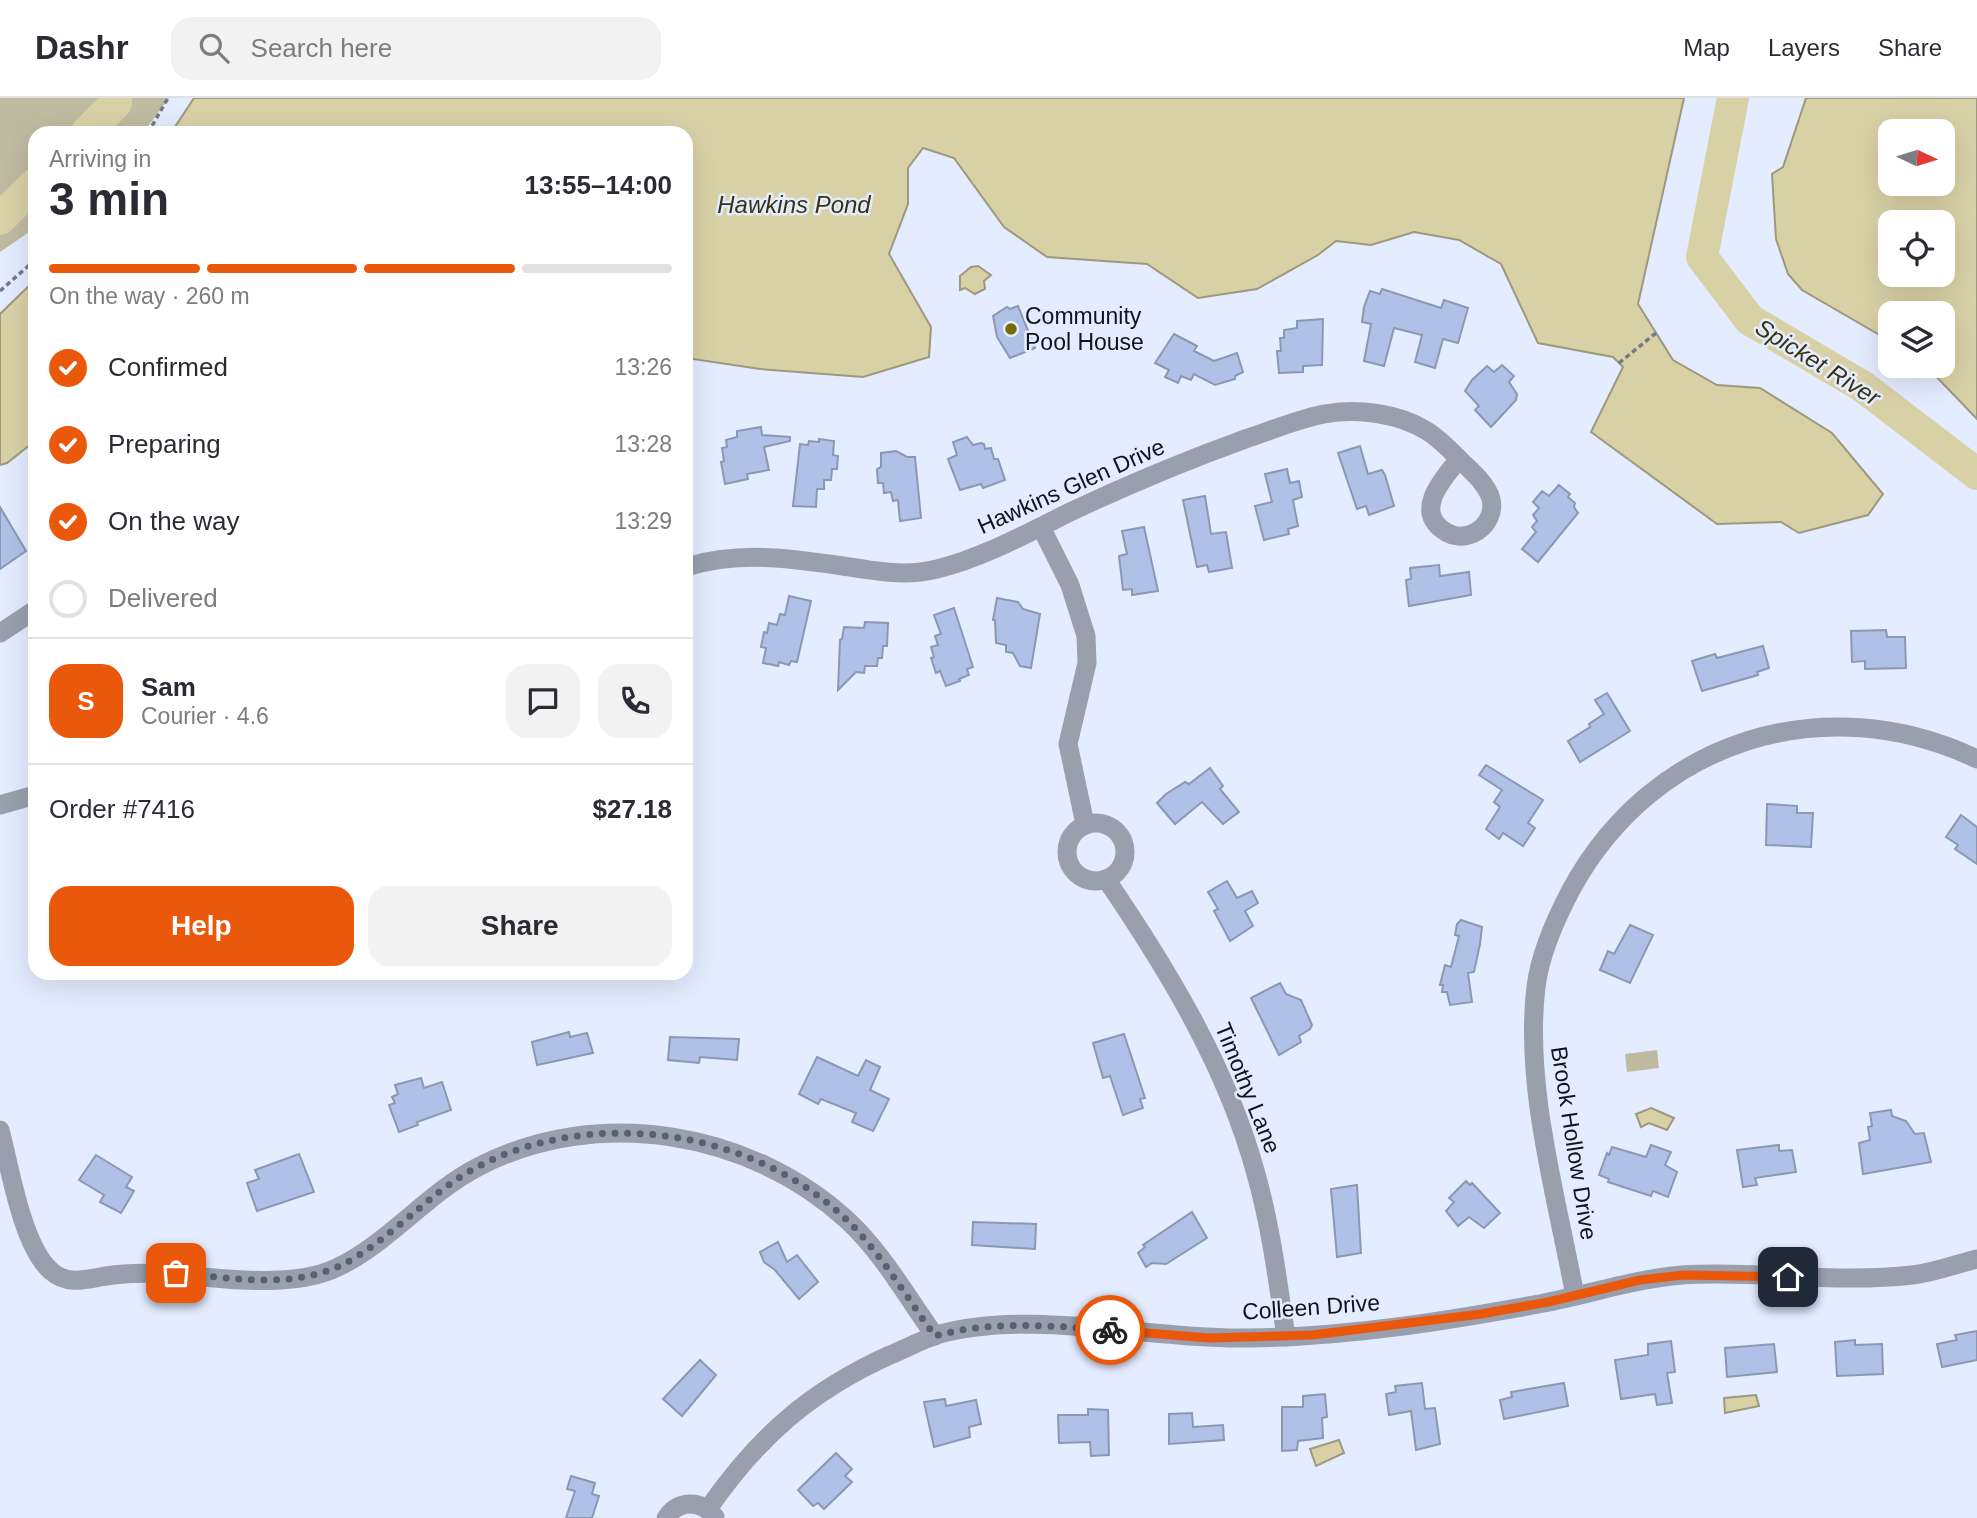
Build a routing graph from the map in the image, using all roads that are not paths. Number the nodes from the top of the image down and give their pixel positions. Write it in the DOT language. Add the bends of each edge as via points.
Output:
graph roads {
  1 [pos="1459,459"];
  2 [pos="1041,527"];
  3 [pos="693,565"];
  4 [pos="28,615"];
  5 [pos="0,633"];
  6 [pos="1977,760"];
  7 [pos="28,797"];
  8 [pos="0,805"];
  9 [pos="1085,824"];
  10 [pos="1106,879"];
  11 [pos="0,1130"];
  12 [pos="1977,1259"];
  13 [pos="1575,1296"];
  14 [pos="935,1336"];
  15 [pos="1286,1337"];
  16 [pos="712,1514"];
  17 [pos="666,1518"];
  1 -- 2 [label="street, Hawkins Glen Drive" via="1439,439 1411,423 1362,413 1331,413 1145,477"];
  2 -- 3 [label="street, Hawkins Glen Drive" via="958,563 918,573 766,556"];
  2 -- 9 [label="street" via="1070,585 1086,636 1087,663 1068,744"];
  4 -- 5 [label="street"];
  6 -- 13 [label="street, Brook Hollow Drive" via="1908,733 1866,727 1783,730 1743,741 1692,765 1636,804 1607,834 1583,868 1547,943 1536,983 1532,1025 1540,1110"];
  7 -- 8 [label="street"];
  9 -- 10 [label="street" via="1068,841 1068,860 1083,878"];
  9 -- 10 [label="street" via="1108,825 1122,838 1123,862"];
  10 -- 15 [label="street, Timothy Lane" via="1189,1013 1240,1124 1264,1203"];
  11 -- 14 [label="street" via="36,1253 60,1277 83,1281 152,1272 261,1281 320,1274 355,1258 428,1198 494,1159 600,1133 667,1136 712,1145 767,1166 825,1201 871,1247"];
  12 -- 13 [label="street, Colleen Drive" via="1914,1275 1683,1275"];
  13 -- 15 [label="street, Colleen Drive" via="1481,1314"];
  14 -- 15 [label="street, Colleen Drive" via="996,1325 1038,1325 1197,1338"];
  14 -- 16 [label="street, Colleen Drive" via="860,1369 794,1412 731,1476"];
  16 -- 17 [label="street, Colleen Drive" via="700,1505 682,1505"];
}
